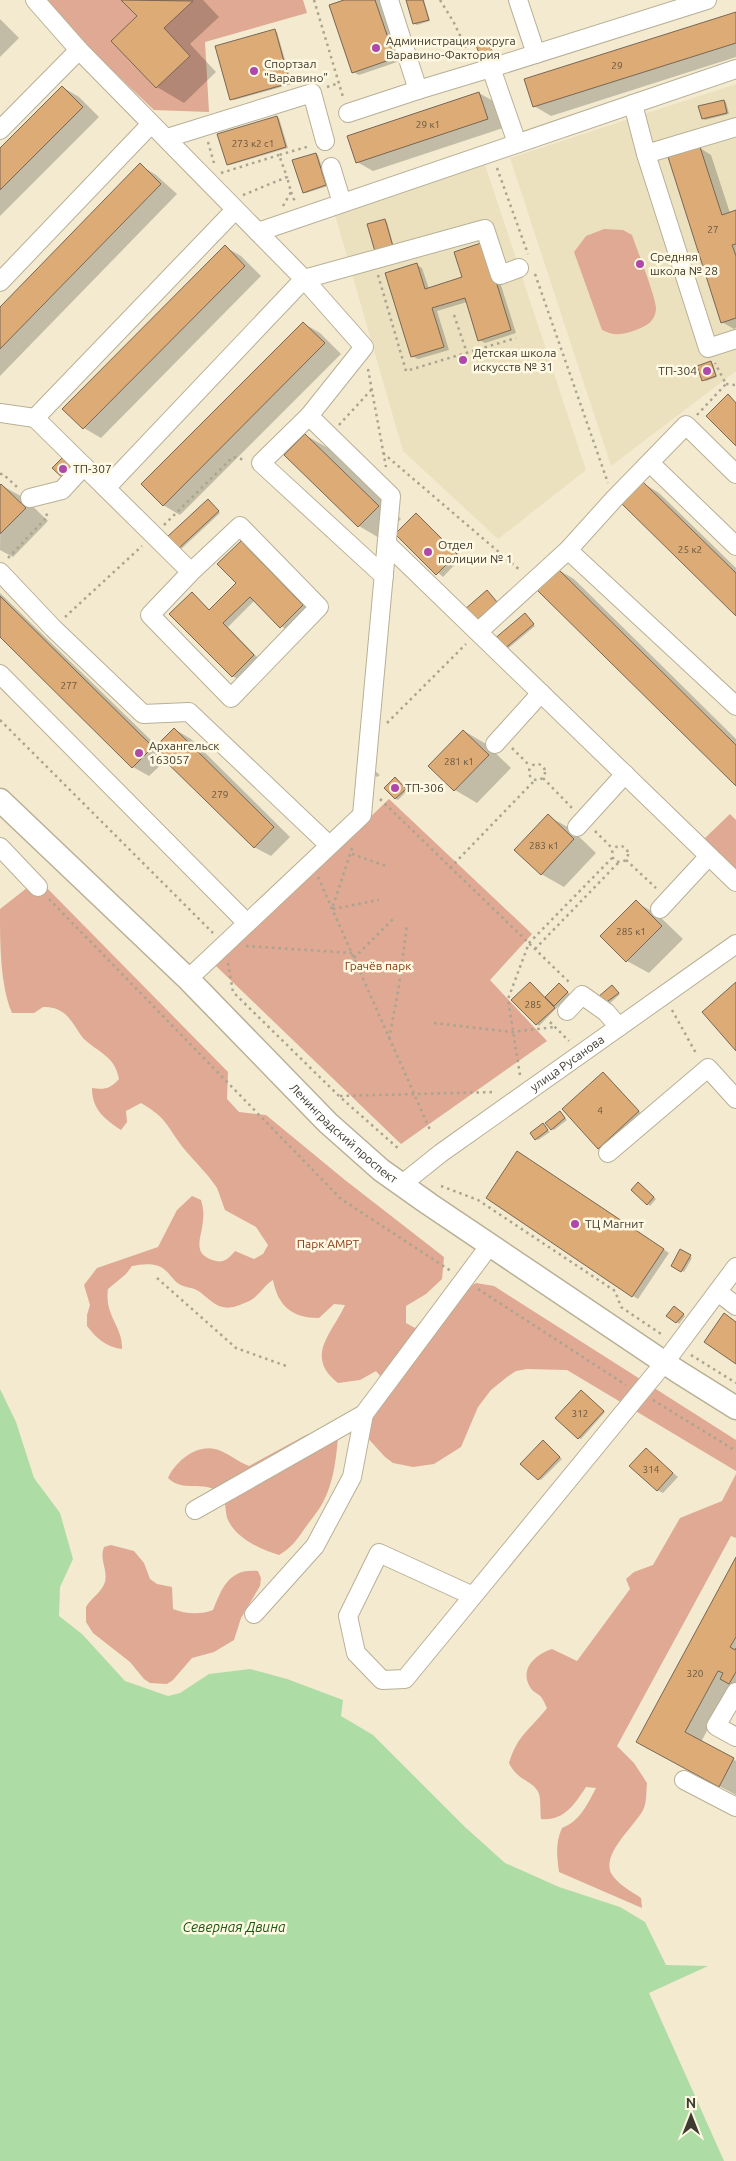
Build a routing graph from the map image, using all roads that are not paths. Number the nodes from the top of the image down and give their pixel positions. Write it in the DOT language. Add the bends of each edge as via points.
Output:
graph roads {
  1 [pos="35,0"];
  2 [pos="389,0"];
  3 [pos="518,0"];
  4 [pos="707,0"];
  5 [pos="79,50"];
  6 [pos="536,54"];
  7 [pos="736,69"];
  8 [pos="484,70"];
  9 [pos="418,90"];
  10 [pos="633,104"];
  11 [pos="348,113"];
  12 [pos="151,124"];
  13 [pos="736,127"];
  14 [pos="0,130"];
  15 [pos="167,138"];
  16 [pos="325,141"];
  17 [pos="517,143"];
  18 [pos="646,154"];
  19 [pos="331,167"];
  20 [pos="342,203"];
  21 [pos="235,210"];
  22 [pos="265,230"];
  23 [pos="527,265"];
  24 [pos="304,279"];
  25 [pos="0,282"];
  26 [pos="736,339"];
  27 [pos="0,413"];
  28 [pos="308,416"];
  29 [pos="35,418"];
  30 [pos="650,463"];
  31 [pos="84,466"];
  32 [pos="736,474"];
  33 [pos="106,488"];
  34 [pos="30,498"];
  35 [pos="386,544"];
  36 [pos="736,546"];
  37 [pos="568,550"];
  38 [pos="3,566"];
  39 [pos="191,572"];
  40 [pos="384,576"];
  41 [pos="478,632"];
  42 [pos="0,674"];
  43 [pos="541,693"];
  44 [pos="736,706"];
  45 [pos="498,741"];
  46 [pos="625,774"];
  47 [pos="0,800"];
  48 [pos="577,827"];
  49 [pos="329,846"];
  50 [pos="0,847"];
  51 [pos="709,856"];
  52 [pos="736,882"];
  53 [pos="38,887"];
  54 [pos="664,904"];
  55 [pos="247,923"];
  56 [pos="736,944"];
  57 [pos="188,979"];
  58 [pos="567,1011"];
  59 [pos="619,1027"];
  60 [pos="736,1099"];
  61 [pos="608,1153"];
  62 [pos="401,1185"];
  63 [pos="490,1245"];
  64 [pos="736,1267"];
  65 [pos="718,1292"];
  66 [pos="736,1306"];
  67 [pos="670,1354"];
  68 [pos="736,1408"];
  69 [pos="364,1414"];
  70 [pos="196,1510"];
  71 [pos="473,1596"];
  72 [pos="254,1614"];
  73 [pos="736,1692"];
  74 [pos="736,1737"];
  75 [pos="684,1780"];
  76 [pos="734,1802"];
  1 -- 5 [label="street"];
  2 -- 9 [label="street"];
  3 -- 6 [label="street"];
  4 -- 6 [label="street"];
  5 -- 12 [label="street"];
  5 -- 14 [label="street"];
  6 -- 8 [label="street"];
  7 -- 10 [label="street"];
  8 -- 9 [label="street"];
  8 -- 17 [label="street"];
  9 -- 11 [label="street"];
  10 -- 17 [label="street"];
  10 -- 18 [label="street"];
  12 -- 15 [label="street"];
  12 -- 25 [label="street"];
  13 -- 18 [label="street"];
  15 -- 16 [label="street" via="312,93"];
  15 -- 21 [label="street"];
  17 -- 20 [label="street"];
  18 -- 26 [label="street" via="708,348"];
  19 -- 20 [label="street"];
  20 -- 22 [label="street"];
  21 -- 22 [label="street"];
  21 -- 29 [label="street"];
  22 -- 24 [label="street"];
  23 -- 24 [label="street" via="500,275 485,229"];
  24 -- 28 [label="street" via="364,346"];
  24 -- 33 [label="street"];
  27 -- 29 [label="street"];
  28 -- 35 [label="street" via="391,496"];
  28 -- 40 [label="street" via="261,463"];
  29 -- 31 [label="street"];
  30 -- 32 [label="street" via="686,425"];
  30 -- 36 [label="street"];
  30 -- 37 [label="street"];
  31 -- 33 [label="street"];
  31 -- 34 [label="street" via="62,490"];
  33 -- 39 [label="street"];
  35 -- 40 [label="street"];
  35 -- 41 [label="street"];
  37 -- 41 [label="street"];
  37 -- 44 [label="street"];
  38 -- 49 [label="street" via="53,628 142,714 189,712"];
  39 -- 39 [label="street" via="240,526 320,607 231,698 150,615"];
  40 -- 49 [label="street" via="362,815"];
  41 -- 43 [label="street"];
  42 -- 55 [label="street"];
  43 -- 45 [label="street"];
  43 -- 46 [label="street"];
  46 -- 48 [label="street"];
  46 -- 51 [label="street"];
  47 -- 57 [label="main road, Ленинградский проспект"];
  49 -- 55 [label="street"];
  50 -- 53 [label="street"];
  51 -- 52 [label="street"];
  51 -- 54 [label="street"];
  55 -- 57 [label="street"];
  56 -- 59 [label="street, улица Русанова"];
  57 -- 62 [label="main road, Ленинградский проспект" via="328,1122"];
  58 -- 59 [label="street" via="582,995 606,1012"];
  59 -- 62 [label="street, улица Русанова"];
  60 -- 61 [label="street" via="708,1068"];
  62 -- 63 [label="main road, Ленинградский проспект"];
  63 -- 67 [label="main road, Ленинградский проспект"];
  63 -- 69 [label="street"];
  64 -- 65 [label="street"];
  65 -- 66 [label="street"];
  65 -- 67 [label="street"];
  67 -- 68 [label="main road, Ленинградский проспект"];
  67 -- 71 [label="street"];
  69 -- 70 [label="street"];
  69 -- 72 [label="street" via="352,1477 329,1520 314,1546"];
  71 -- 71 [label="street" via="406,1679 382,1680 356,1653 348,1616 379,1553"];
  73 -- 74 [label="street" via="716,1726"];
  75 -- 76 [label="street"];
}
